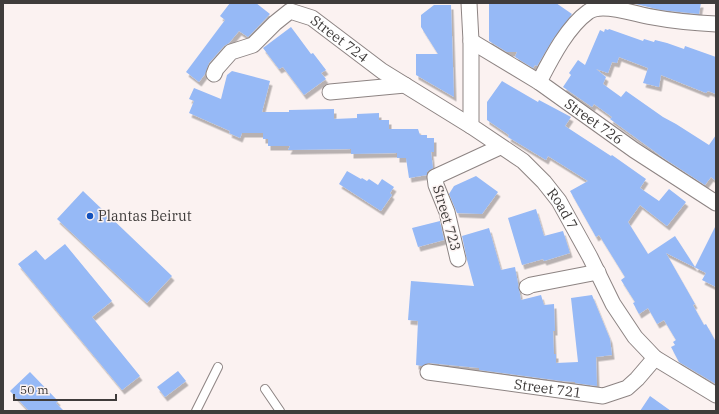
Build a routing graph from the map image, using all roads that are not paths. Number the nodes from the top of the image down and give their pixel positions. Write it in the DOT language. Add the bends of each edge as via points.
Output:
graph roads {
  1 [pos="469,3"];
  2 [pos="716,24"];
  3 [pos="471,41"];
  4 [pos="214,74"];
  5 [pos="538,82"];
  6 [pos="405,85"];
  7 [pos="330,92"];
  8 [pos="471,126"];
  9 [pos="500,147"];
  10 [pos="716,203"];
  11 [pos="458,259"];
  12 [pos="598,272"];
  13 [pos="527,287"];
  14 [pos="655,358"];
  15 [pos="218,367"];
  16 [pos="428,372"];
  17 [pos="265,389"];
  18 [pos="716,395"];
  19 [pos="196,411"];
  20 [pos="280,411"];
  1 -- 3 [label="street"];
  2 -- 5 [label="street" via="596,9 577,23 557,47"];
  3 -- 5 [label="street, Street 726"];
  3 -- 8 [label="street"];
  4 -- 6 [label="street, Street 724" via="231,52 253,45 290,11 312,18 382,71"];
  5 -- 10 [label="street, Street 726" via="634,150"];
  6 -- 7 [label="street"];
  6 -- 8 [label="street, Street 724"];
  8 -- 9 [label="street, Road 7"];
  9 -- 11 [label="street, Street 723" via="435,177"];
  9 -- 12 [label="street, Road 7" via="523,161 559,201"];
  12 -- 13 [label="street"];
  12 -- 14 [label="street, Road 7" via="613,304 635,337"];
  14 -- 16 [label="street, Street 721" via="627,388 603,396"];
  14 -- 18 [label="street, Road 7"];
  15 -- 19 [label="lane"];
  17 -- 20 [label="lane"];
}
